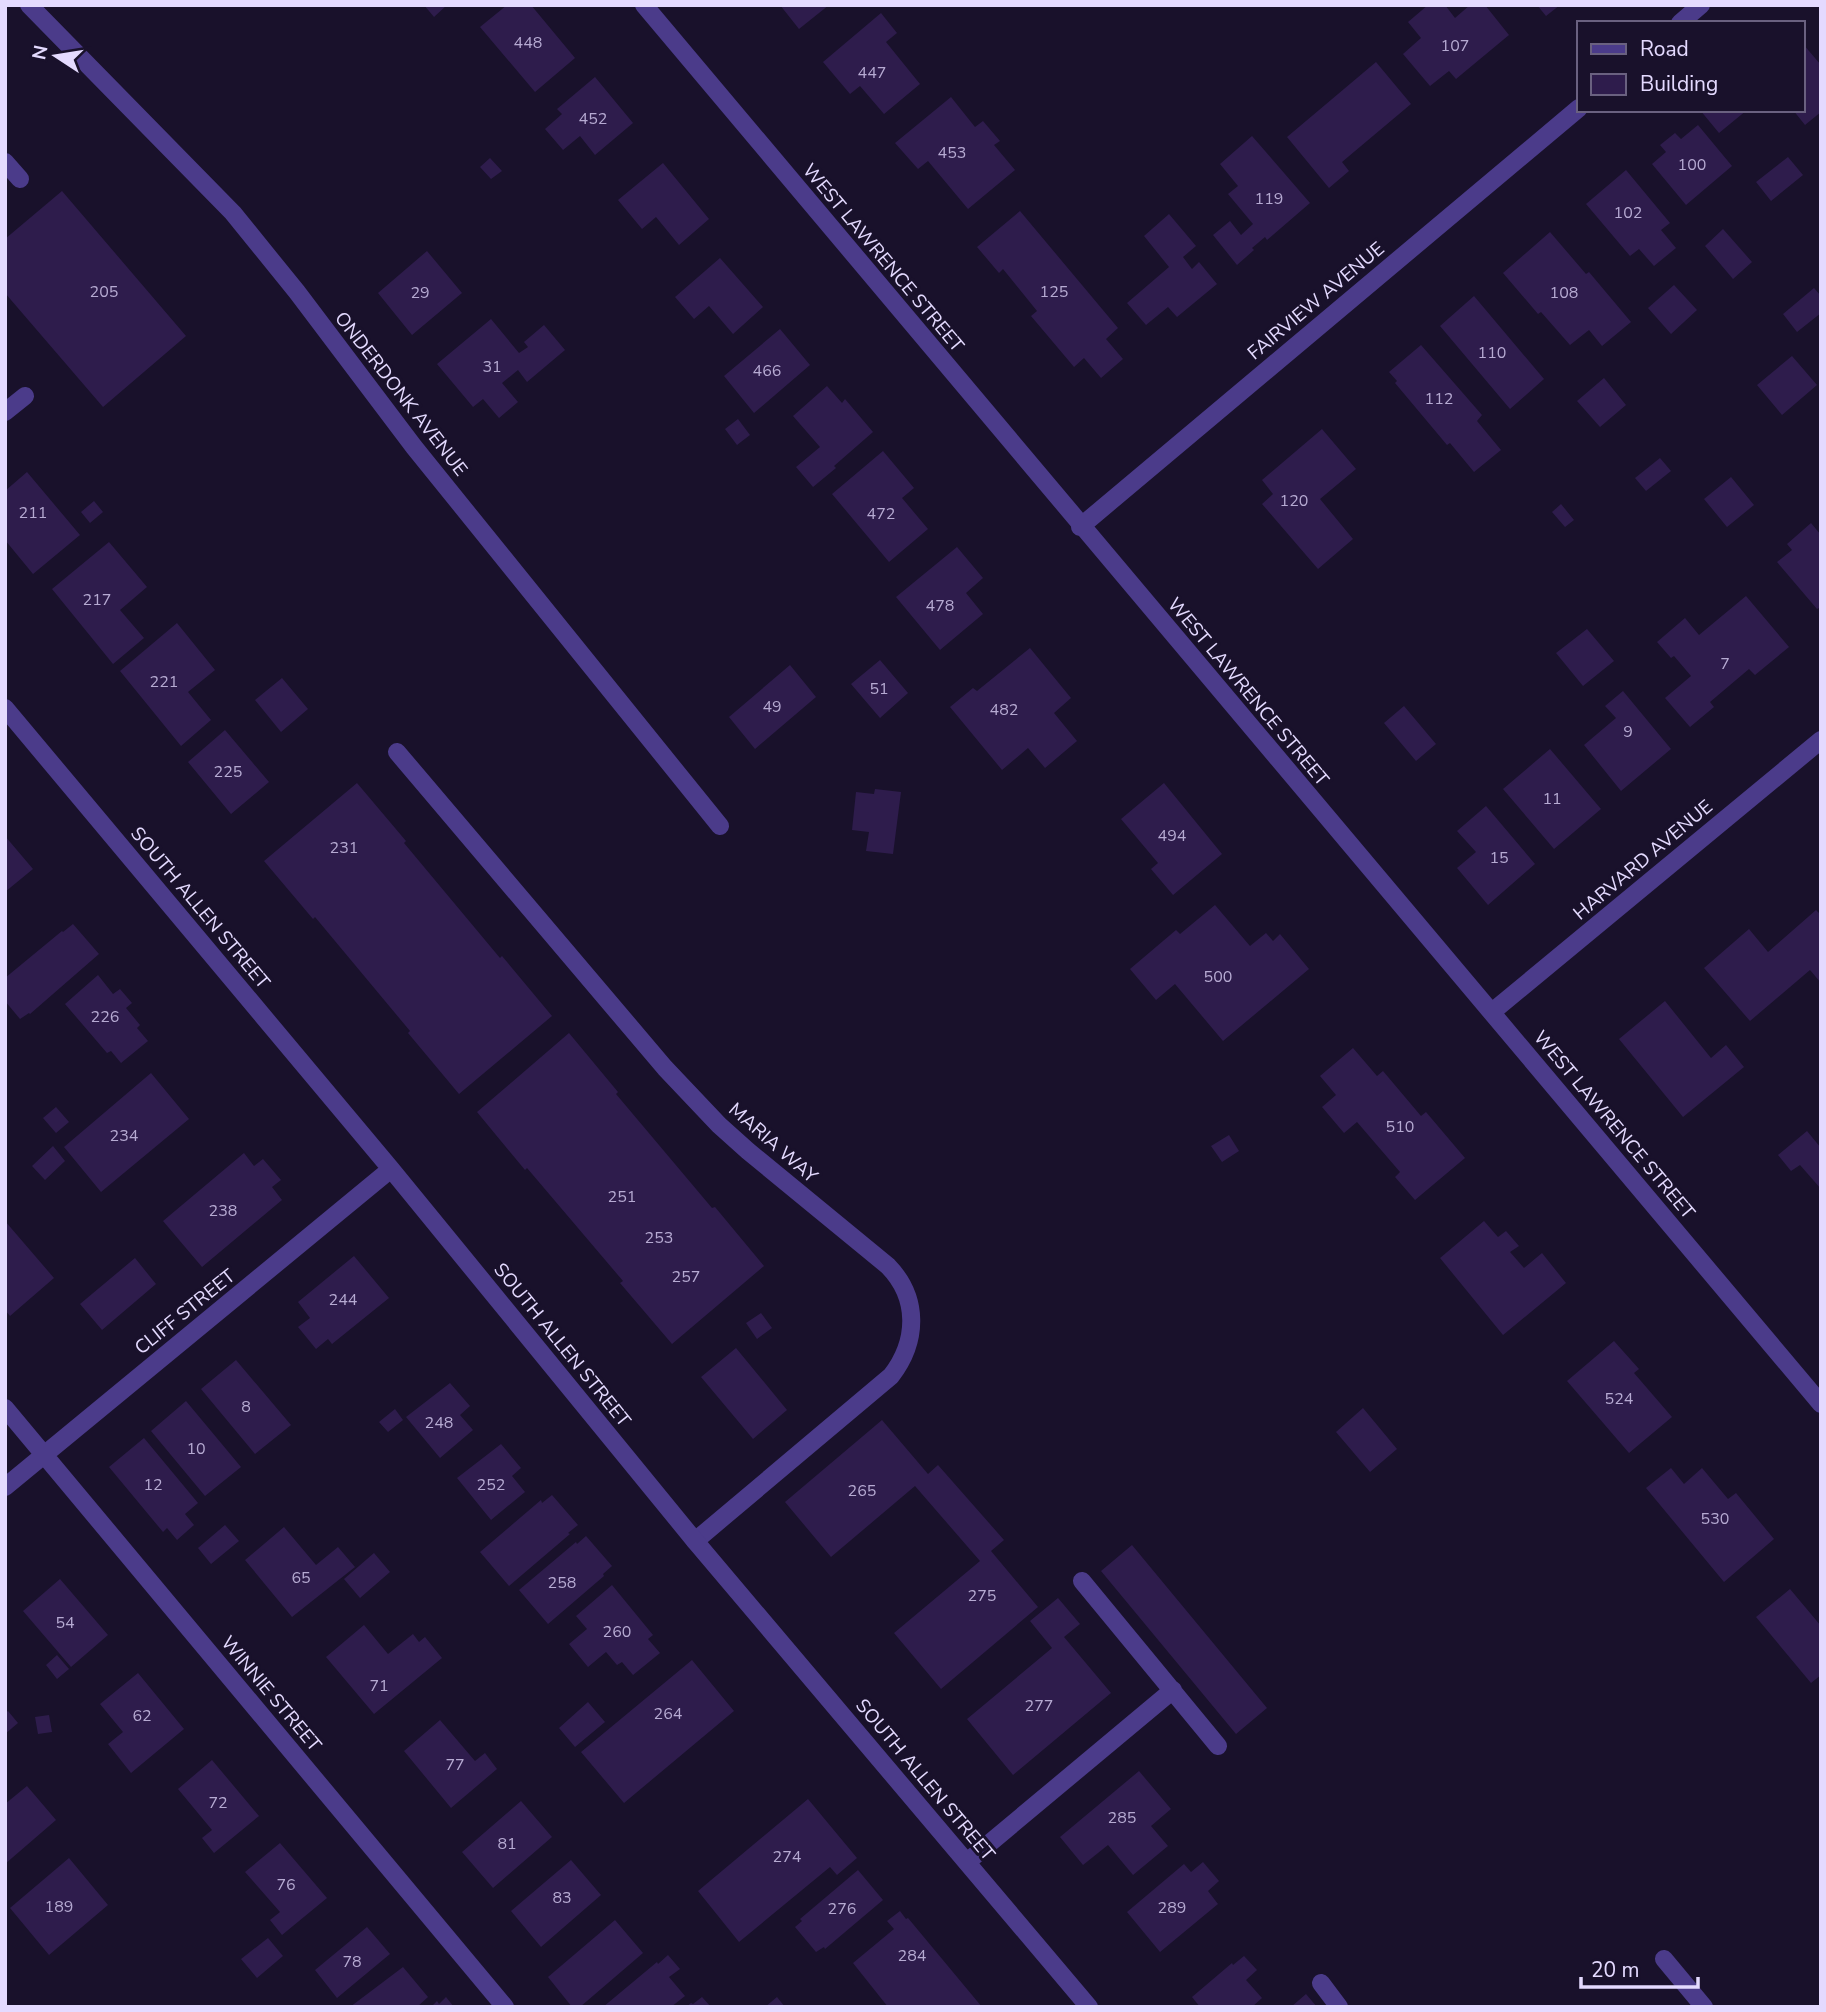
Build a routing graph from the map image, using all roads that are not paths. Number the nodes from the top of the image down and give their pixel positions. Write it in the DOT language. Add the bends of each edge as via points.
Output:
graph roads {
  1 [pos="29,5"];
  2 [pos="644,5"];
  3 [pos="1701,5"];
  4 [pos="1682,21"];
  5 [pos="1577,110"];
  6 [pos="5,162"];
  7 [pos="20,180"];
  8 [pos="25,396"];
  9 [pos="5,412"];
  10 [pos="1080,527"];
  11 [pos="5,708"];
  12 [pos="1821,740"];
  13 [pos="397,752"];
  14 [pos="720,826"];
  15 [pos="1492,1012"];
  16 [pos="391,1169"];
  17 [pos="1821,1404"];
  18 [pos="5,1408"];
  19 [pos="44,1455"];
  20 [pos="5,1487"];
  21 [pos="695,1541"];
  22 [pos="1082,1581"];
  23 [pos="1173,1690"];
  24 [pos="1218,1746"];
  25 [pos="967,1862"];
  26 [pos="1664,1959"];
  27 [pos="1321,1983"];
  28 [pos="505,2007"];
  29 [pos="1089,2007"];
  30 [pos="1339,2007"];
  31 [pos="1704,2007"];
  1 -- 14 [label="street, ONDERDONK AVENUE" via="233,214"];
  2 -- 10 [label="street, WEST LAWRENCE STREET"];
  3 -- 4 [label="street"];
  5 -- 10 [label="street, FAIRVIEW AVENUE"];
  6 -- 7 [label="street"];
  8 -- 9 [label="street"];
  10 -- 15 [label="street, WEST LAWRENCE STREET"];
  11 -- 16 [label="street, SOUTH ALLEN STREET"];
  12 -- 15 [label="street, HARVARD AVENUE"];
  13 -- 21 [label="street, MARIA WAY" via="665,1068 719,1125 888,1266 908,1297 911,1332 904,1356 891,1376"];
  15 -- 17 [label="street, WEST LAWRENCE STREET"];
  16 -- 19 [label="street, CLIFF STREET"];
  16 -- 21 [label="street, SOUTH ALLEN STREET"];
  18 -- 19 [label="street, WINNIE STREET"];
  19 -- 20 [label="street, CLIFF STREET"];
  19 -- 28 [label="street, WINNIE STREET"];
  21 -- 25 [label="street, SOUTH ALLEN STREET"];
  22 -- 23 [label="street"];
  23 -- 24 [label="street"];
  23 -- 25 [label="street"];
  25 -- 29 [label="street, SOUTH ALLEN STREET"];
  26 -- 31 [label="street"];
  27 -- 30 [label="street"];
}
